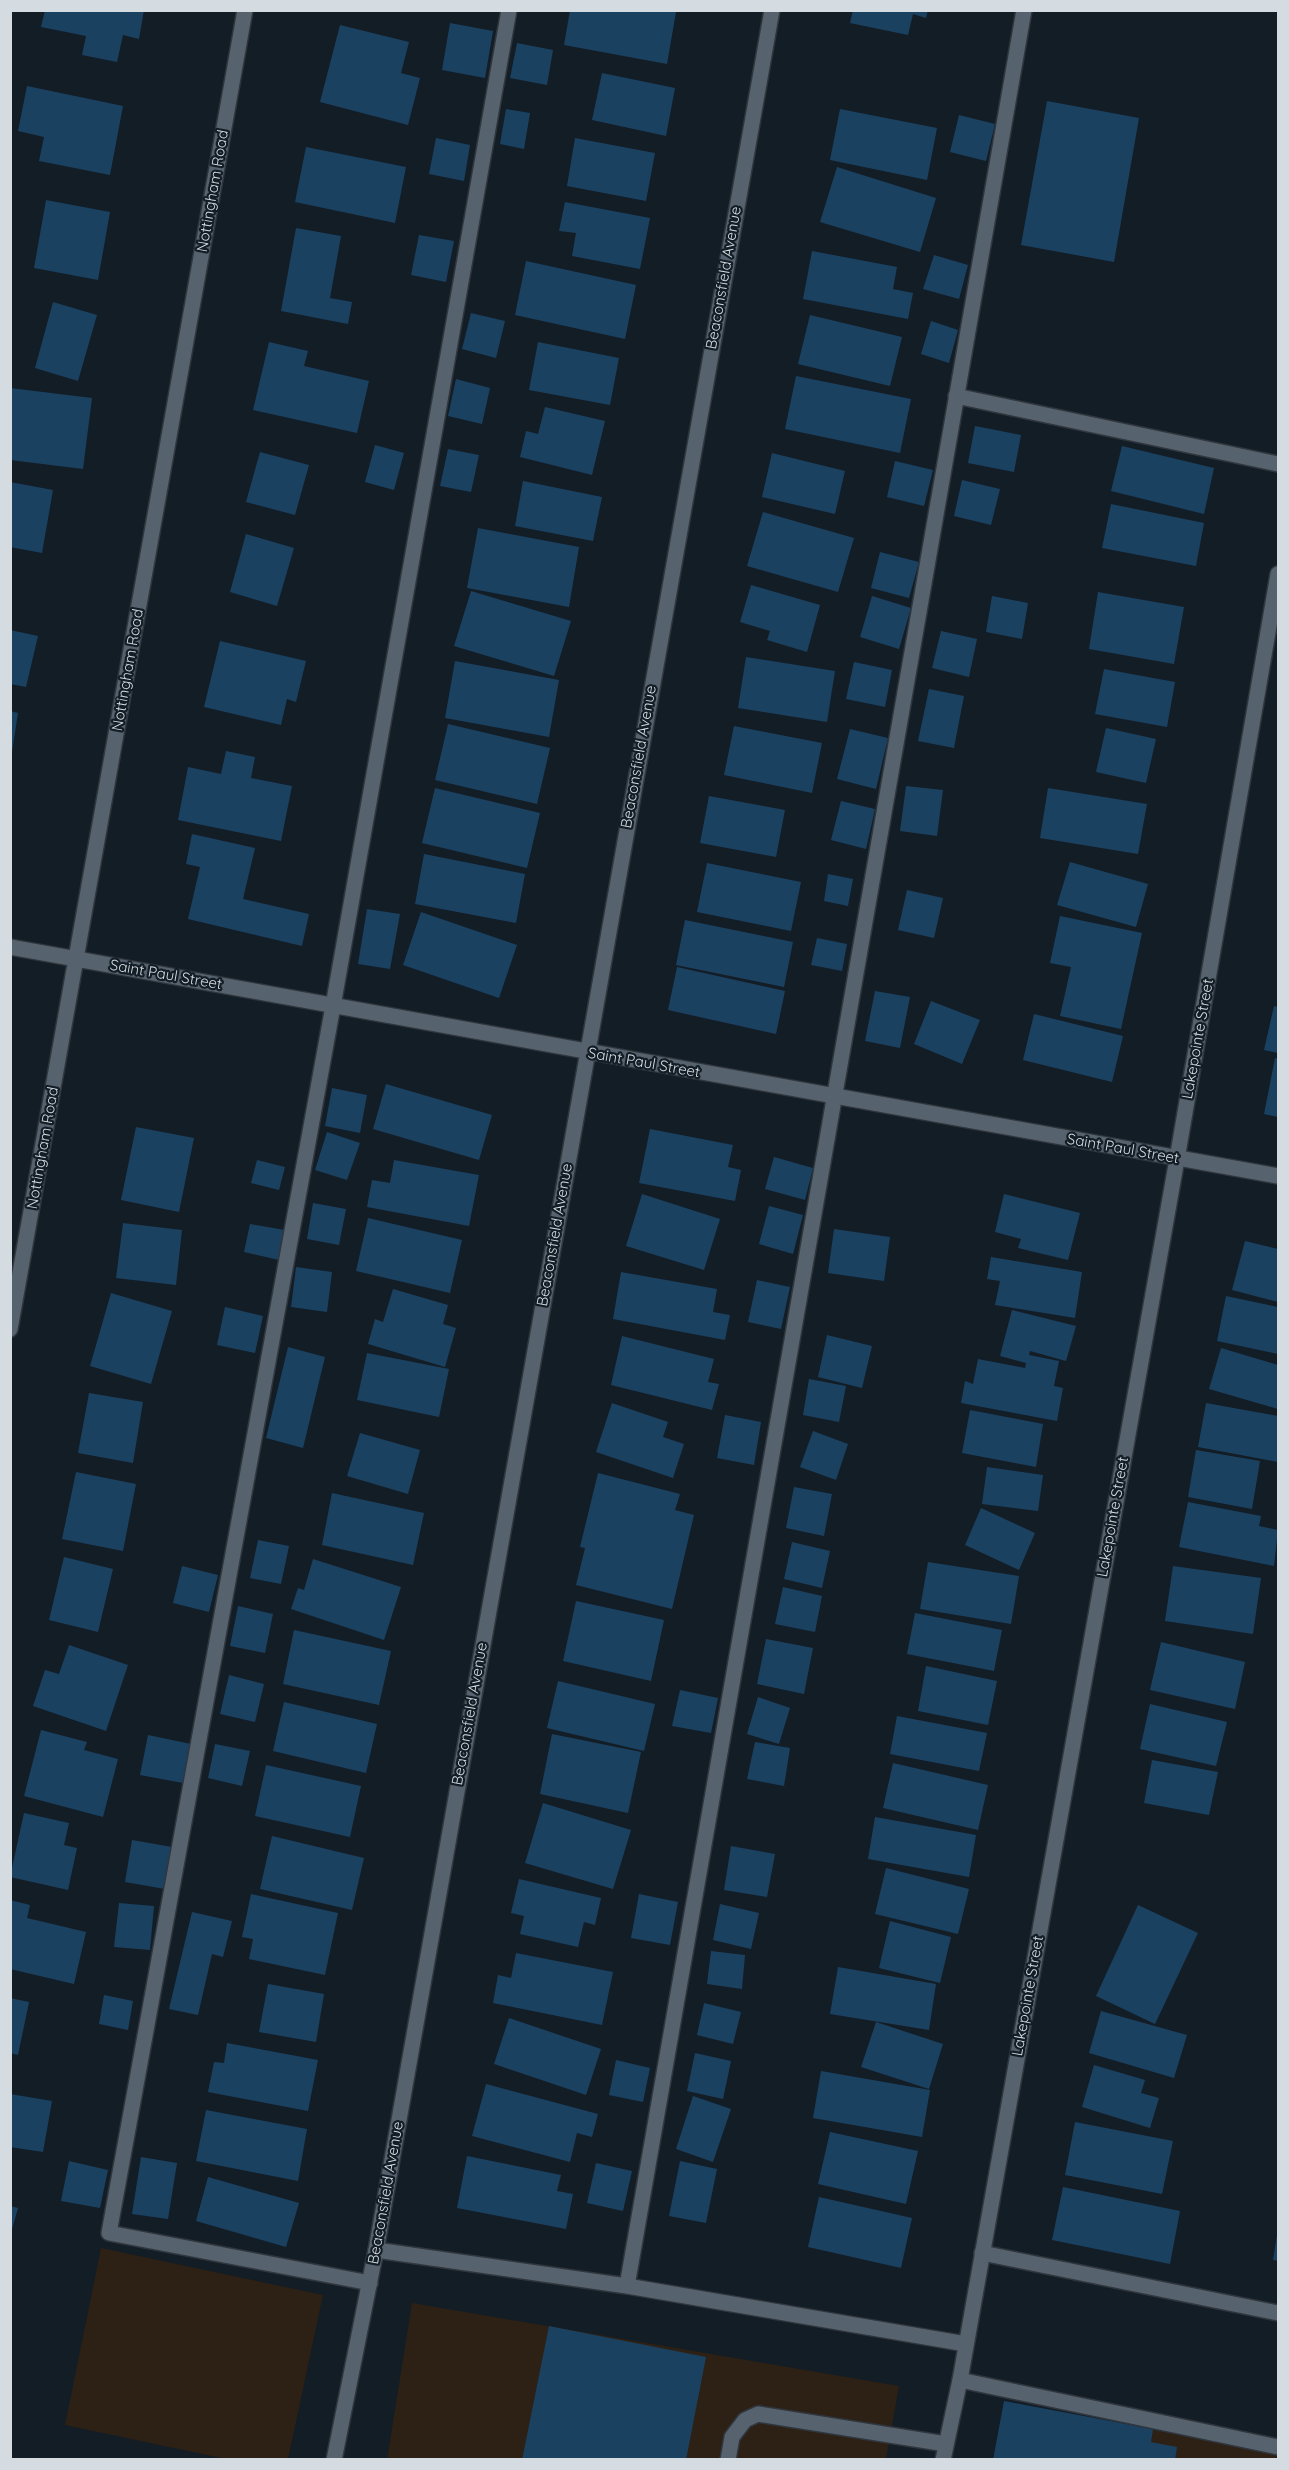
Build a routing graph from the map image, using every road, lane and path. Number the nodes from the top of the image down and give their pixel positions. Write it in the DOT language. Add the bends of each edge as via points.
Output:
graph roads {
  1 [pos="245,10"];
  2 [pos="509,10"];
  3 [pos="772,10"];
  4 [pos="1024,10"];
  5 [pos="956,396"];
  6 [pos="1278,464"];
  7 [pos="1278,574"];
  8 [pos="10,947"];
  9 [pos="76,958"];
  10 [pos="333,1006"];
  11 [pos="587,1052"];
  12 [pos="835,1097"];
  13 [pos="1177,1159"];
  14 [pos="1278,1176"];
  15 [pos="10,1329"];
  16 [pos="376,2250"];
  17 [pos="982,2253"];
  18 [pos="370,2283"];
  19 [pos="627,2286"];
  20 [pos="1278,2313"];
  21 [pos="966,2344"];
  22 [pos="960,2380"];
  23 [pos="1278,2447"];
  24 [pos="944,2452"];
  25 [pos="334,2460"];
  26 [pos="728,2460"];
  1 -- 9 [label="street, Nottingham Road"];
  2 -- 10 [label="street"];
  3 -- 11 [label="street, Beaconsfield Avenue"];
  4 -- 5 [label="street"];
  5 -- 6 [label="street"];
  5 -- 12 [label="street"];
  7 -- 13 [label="street, Lakepointe Street"];
  8 -- 9 [label="street, Saint Paul Street"];
  9 -- 10 [label="street, Saint Paul Street"];
  9 -- 15 [label="street, Nottingham Road"];
  10 -- 11 [label="street, Saint Paul Street"];
  10 -- 18 [label="street" via="109,2233"];
  11 -- 12 [label="street, Saint Paul Street"];
  11 -- 16 [label="street, Beaconsfield Avenue"];
  12 -- 13 [label="street, Saint Paul Street"];
  12 -- 19 [label="street"];
  13 -- 14 [label="street, Saint Paul Street"];
  13 -- 17 [label="street, Lakepointe Street"];
  16 -- 18 [label="street, Beaconsfield Avenue"];
  16 -- 19 [label="street"];
  17 -- 20 [label="street"];
  17 -- 21 [label="street, Lakepointe Street"];
  18 -- 25 [label="street, Beaconsfield Avenue"];
  19 -- 21 [label="street"];
  21 -- 22 [label="street, Lakepointe Street"];
  22 -- 23 [label="street"];
  22 -- 24 [label="street, Lakepointe Street"];
  24 -- 26 [label="street" via="759,2414 745,2420 732,2437"];
}
